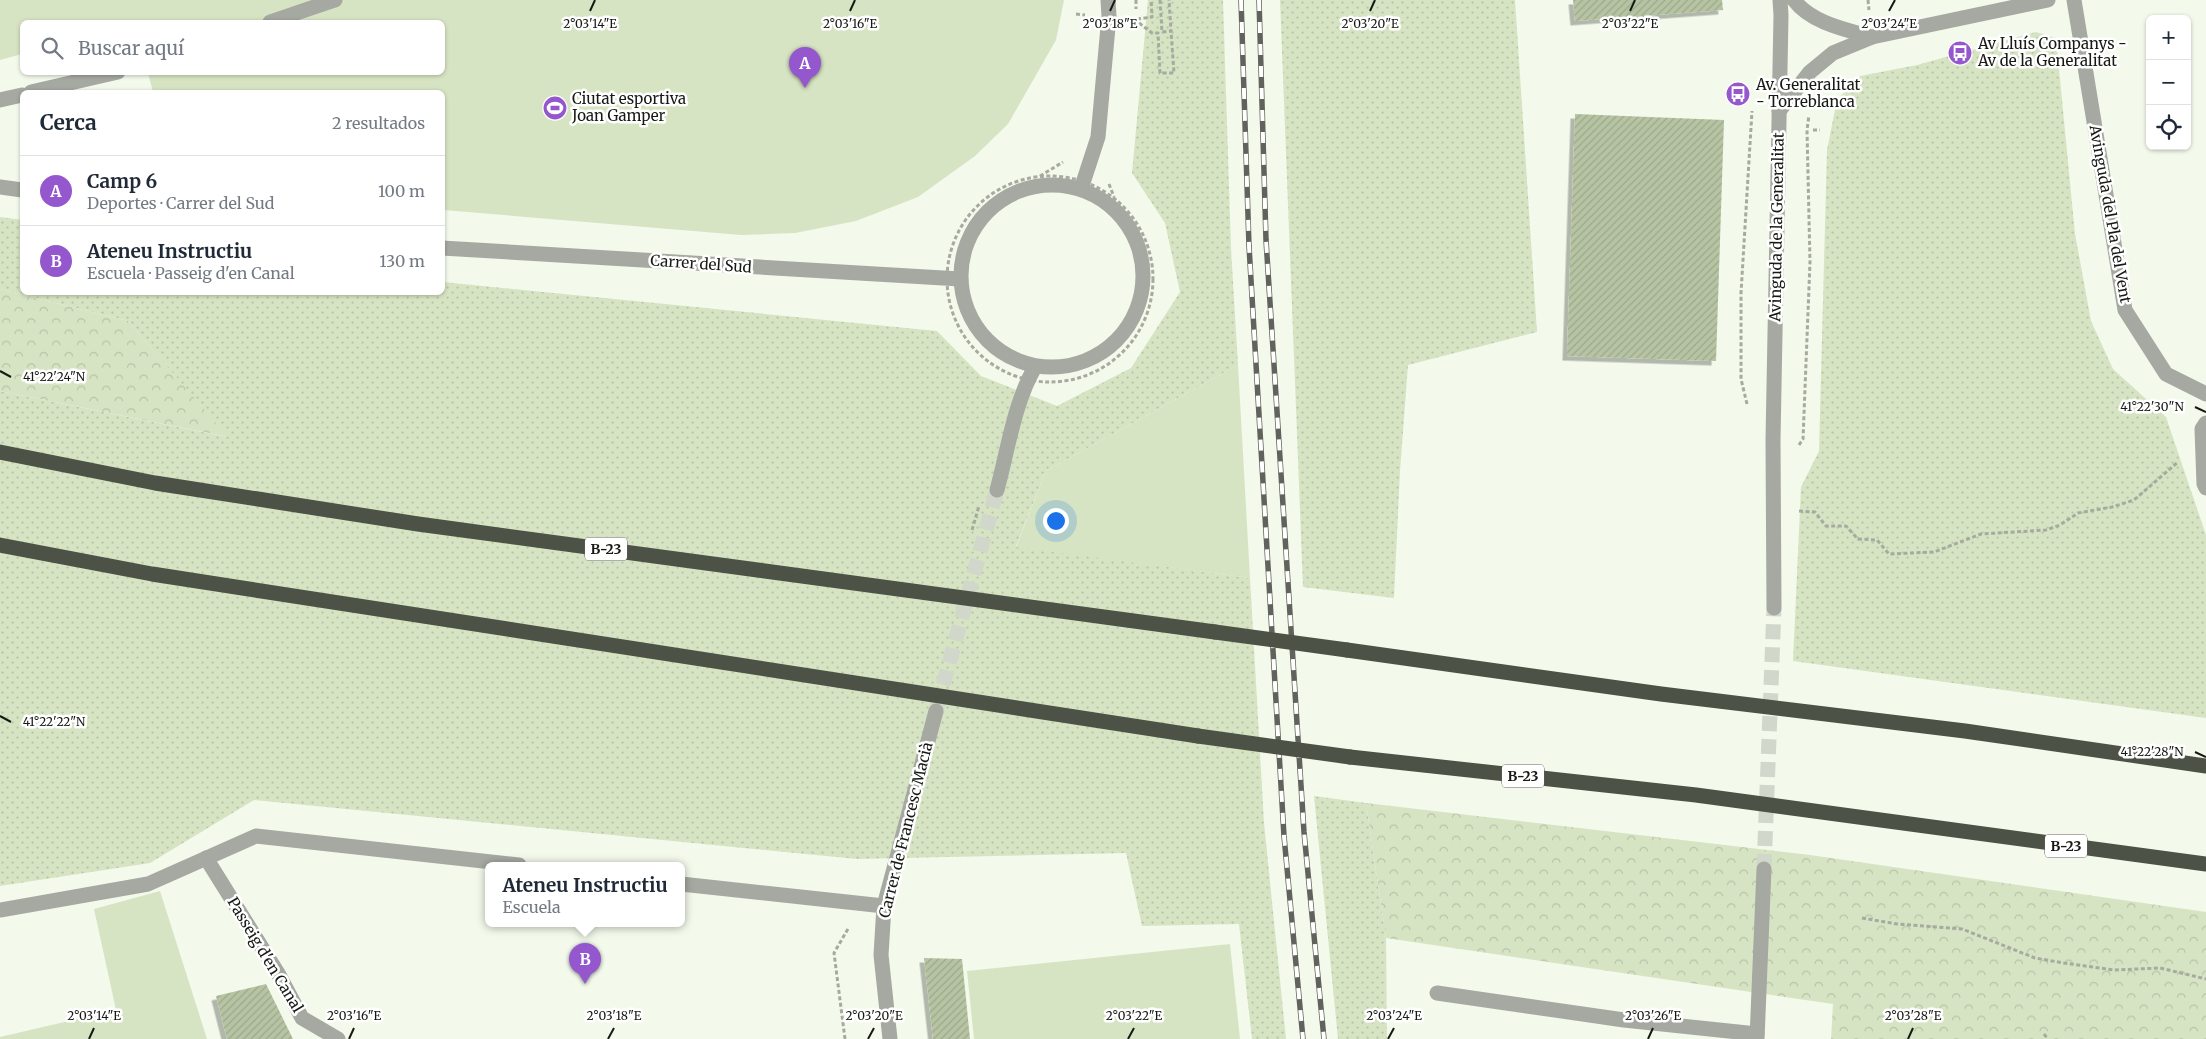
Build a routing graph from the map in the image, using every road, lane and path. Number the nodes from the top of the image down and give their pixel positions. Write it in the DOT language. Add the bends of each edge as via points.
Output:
graph roads {
  1 [pos="335,0"];
  2 [pos="1108,0"];
  3 [pos="1151,0"];
  4 [pos="1160,0"];
  5 [pos="1169,0"];
  6 [pos="1780,0"];
  7 [pos="1794,0"];
  8 [pos="2048,0"];
  9 [pos="2074,0"];
  10 [pos="1136,19"];
  11 [pos="276,20"];
  12 [pos="1171,31"];
  13 [pos="1152,33"];
  14 [pos="1872,37"];
  15 [pos="105,75"];
  16 [pos="40,90"];
  17 [pos="20,95"];
  18 [pos="0,100"];
  19 [pos="1779,110"];
  20 [pos="1752,111"];
  21 [pos="1809,112"];
  22 [pos="1812,130"];
  23 [pos="1820,130"];
  24 [pos="0,187"];
  25 [pos="1081,189"];
  26 [pos="20,190"];
  27 [pos="1114,198"];
  28 [pos="445,248"];
  29 [pos="960,279"];
  30 [pos="1036,367"];
  31 [pos="1008,374"];
  32 [pos="1028,382"];
  33 [pos="2206,394"];
  34 [pos="1749,412"];
  35 [pos="2204,426"];
  36 [pos="0,452"];
  37 [pos="1773,474"];
  38 [pos="2206,488"];
  39 [pos="997,490"];
  40 [pos="1790,511"];
  41 [pos="0,545"];
  42 [pos="1774,608"];
  43 [pos="936,711"];
  44 [pos="2206,766"];
  45 [pos="206,858"];
  46 [pos="492,862"];
  47 [pos="2206,864"];
  48 [pos="1764,869"];
  49 [pos="685,884"];
  50 [pos="884,906"];
  51 [pos="0,910"];
  52 [pos="1862,918"];
  53 [pos="834,953"];
  54 [pos="2206,979"];
  55 [pos="1437,993"];
  56 [pos="2044,1034"];
  57 [pos="1757,1037"];
  58 [pos="338,1039"];
  59 [pos="845,1039"];
  60 [pos="890,1039"];
  61 [pos="2048,1039"];
  1 -- 11 [label="street"];
  2 -- 25 [label="street" via="1098,137"];
  3 -- 10 [label="path" via="1152,17"];
  4 -- 12 [label="path" via="1162,32"];
  5 -- 12 [label="path"];
  6 -- 19 [label="street, Avinguda de la Generalitat"];
  7 -- 14 [label="street" via="1829,25"];
  8 -- 14 [label="street"];
  9 -- 33 [label="street, Avinguda del Pla del Vent" via="2125,310 2166,374"];
  12 -- 13 [label="path" via="1174,73 1160,73 1158,33"];
  14 -- 19 [label="street" via="1833,53 1810,72"];
  15 -- 16 [label="street"];
  17 -- 18 [label="street"];
  19 -- 37 [label="street, Avinguda de la Generalitat"];
  20 -- 34 [label="path, Avinguda de la Generalitat" via="1740,293 1741,379"];
  21 -- 37 [label="path, Avinguda de la Generalitat" via="1810,262 1803,439 1789,464"];
  22 -- 23 [label="path"];
  24 -- 26 [label="street"];
  25 -- 29 [label="street" via="1052,184 1016,191 995,204 978,221 967,240 961,258"];
  25 -- 30 [label="street" via="1114,208 1129,226 1143,264 1141,301 1127,329 1098,355 1066,366"];
  27 -- 32 [label="path" via="1139,227 1151,255 1154,277 1152,300 1144,322 1118,358 1099,371 1054,383"];
  28 -- 29 [label="street, Carrer del Sud"];
  29 -- 30 [label="street" via="969,315 981,335 996,349"];
  30 -- 32 [label="street"];
  31 -- 32 [label="path"];
  32 -- 39 [label="street"];
  35 -- 38 [label="street"];
  35 -- 40 [label="path" via="2183,458 2134,500 2078,513 2046,530 1981,534 1934,552 1888,554 1877,540 1858,539 1846,526 1826,526 1815,512"];
  36 -- 44 [label="highway, B-23, bridge" via="155,482 418,524"];
  37 -- 42 [label="street, Avinguda de la Generalitat"];
  41 -- 47 [label="highway, B-23, bridge" via="181,579 1198,736 1350,757 1696,795"];
  43 -- 50 [label="street, Carrer de Francesc Macià"];
  45 -- 46 [label="street" via="256,836"];
  45 -- 51 [label="street" via="148,884"];
  45 -- 58 [label="street, Passeig d'en Canal" via="280,975 302,1018"];
  48 -- 57 [label="street"];
  49 -- 50 [label="street"];
  50 -- 60 [label="street, Carrer de Francesc Macià" via="881,955"];
  52 -- 54 [label="path" via="1962,929 2035,958 2114,970 2160,968"];
  53 -- 59 [label="path"];
  55 -- 57 [label="street"];
  56 -- 61 [label="path"];
}
